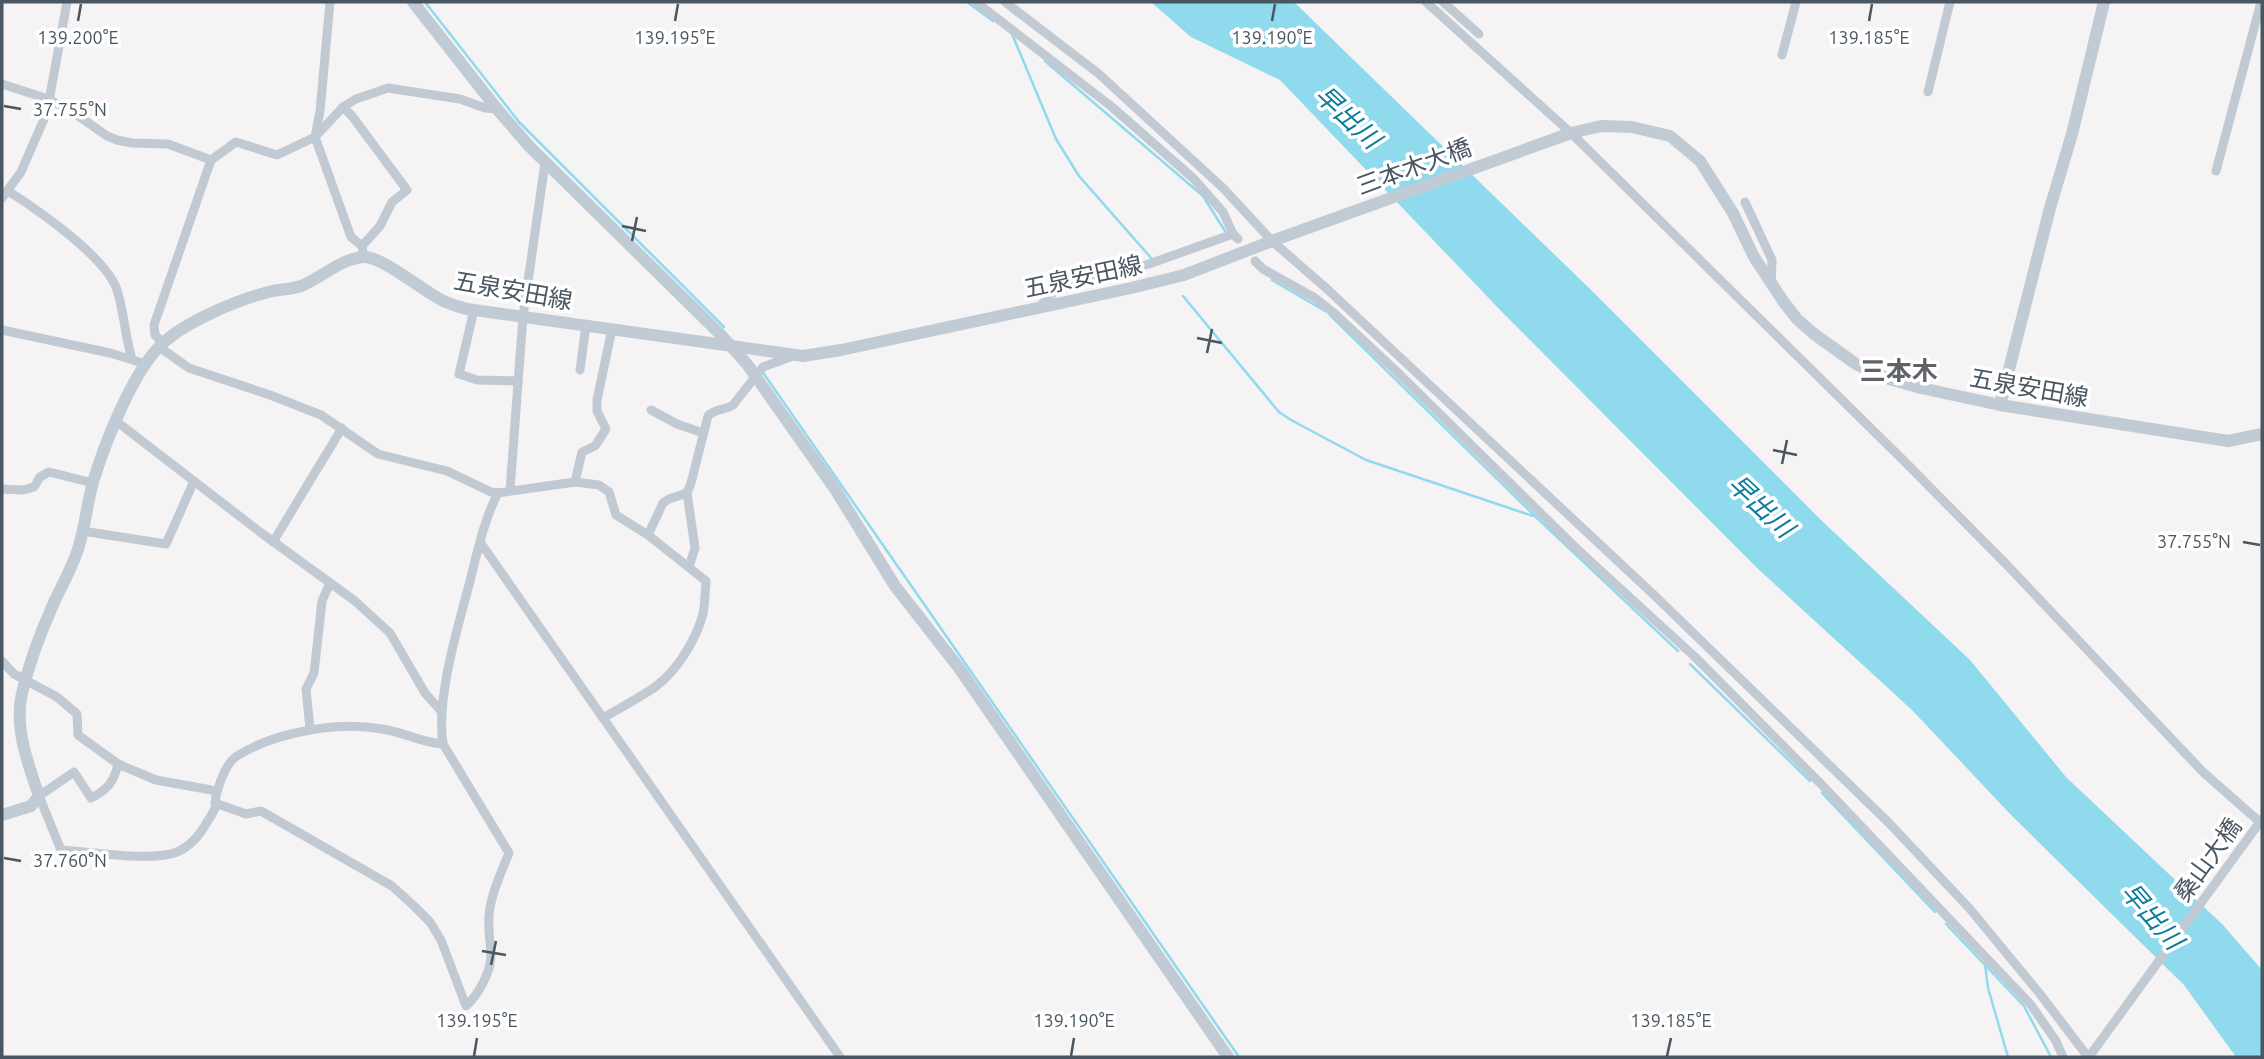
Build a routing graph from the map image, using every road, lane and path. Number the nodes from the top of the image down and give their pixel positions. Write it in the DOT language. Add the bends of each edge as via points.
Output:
graph roads {
  1 [pos="67,2"];
  2 [pos="330,2"];
  3 [pos="413,2"];
  4 [pos="976,2"];
  5 [pos="1005,2"];
  6 [pos="1426,2"];
  7 [pos="1444,2"];
  8 [pos="1796,2"];
  9 [pos="1950,2"];
  10 [pos="2104,2"];
  11 [pos="2261,2"];
  12 [pos="1479,34"];
  13 [pos="1782,55"];
  14 [pos="2,84"];
  15 [pos="1927,92"];
  16 [pos="48,99"];
  17 [pos="343,107"];
  18 [pos="497,109"];
  19 [pos="1569,134"];
  20 [pos="315,137"];
  21 [pos="211,160"];
  22 [pos="545,163"];
  23 [pos="2216,171"];
  24 [pos="5,195"];
  25 [pos="1745,201"];
  26 [pos="1274,240"];
  27 [pos="363,251"];
  28 [pos="1255,261"];
  29 [pos="1771,286"];
  30 [pos="1039,307"];
  31 [pos="474,310"];
  32 [pos="523,316"];
  33 [pos="586,325"];
  34 [pos="612,329"];
  35 [pos="2,330"];
  36 [pos="161,345"];
  37 [pos="732,346"];
  38 [pos="797,355"];
  39 [pos="132,359"];
  40 [pos="146,364"];
  41 [pos="580,370"];
  42 [pos="755,376"];
  43 [pos="518,381"];
  44 [pos="2000,405"];
  45 [pos="651,410"];
  46 [pos="116,421"];
  47 [pos="342,428"];
  48 [pos="703,433"];
  49 [pos="2262,434"];
  50 [pos="194,481"];
  51 [pos="575,482"];
  52 [pos="93,483"];
  53 [pos="3,489"];
  54 [pos="510,490"];
  55 [pos="498,493"];
  56 [pos="687,493"];
  57 [pos="2,500"];
  58 [pos="82,531"];
  59 [pos="648,536"];
  60 [pos="273,541"];
  61 [pos="480,541"];
  62 [pos="689,567"];
  63 [pos="330,583"];
  64 [pos="2,661"];
  65 [pos="26,681"];
  66 [pos="442,712"];
  67 [pos="603,718"];
  68 [pos="310,729"];
  69 [pos="443,744"];
  70 [pos="118,764"];
  71 [pos="217,791"];
  72 [pos="39,796"];
  73 [pos="215,803"];
  74 [pos="2,815"];
  75 [pos="2262,821"];
  76 [pos="2090,1055"];
  77 [pos="840,1057"];
  78 [pos="1228,1057"];
  79 [pos="2063,1057"];
  1 -- 16 [label="street"];
  2 -- 20 [label="street"];
  3 -- 18 [label="main road"];
  4 -- 30 [label="street" via="1112,107 1193,178 1223,212 1235,237 1057,289"];
  5 -- 26 [label="street" via="1100,74"];
  6 -- 19 [label="street"];
  7 -- 12 [label="street"];
  8 -- 13 [label="street"];
  9 -- 15 [label="street"];
  10 -- 44 [label="main road"];
  11 -- 23 [label="street"];
  14 -- 16 [label="street"];
  16 -- 21 [label="street" via="117,140 167,144"];
  16 -- 24 [label="street" via="47,112 21,172"];
  17 -- 18 [label="street" via="388,88"];
  17 -- 20 [label="street"];
  17 -- 27 [label="street" via="407,190 392,202"];
  18 -- 22 [label="main road"];
  19 -- 26 [label="main road, 三本木大橋"];
  19 -- 29 [label="main road, 五泉安田線" via="1601,126 1670,136 1700,160"];
  19 -- 75 [label="street" via="1969,526 2203,772"];
  20 -- 21 [label="street" via="277,155 236,142"];
  20 -- 27 [label="street" via="351,237"];
  21 -- 36 [label="street" via="154,326"];
  22 -- 32 [label="street"];
  22 -- 37 [label="main road"];
  24 -- 39 [label="street" via="81,245 104,270 116,288"];
  25 -- 29 [label="street" via="1772,260"];
  26 -- 30 [label="main road, 五泉安田線" via="1184,275"];
  26 -- 76 [label="street" via="1595,539 1889,823 1970,909"];
  27 -- 31 [label="main road, 五泉安田線" via="451,305"];
  27 -- 36 [label="main road" via="301,286 237,303 179,331"];
  28 -- 79 [label="street" via="1334,313 1696,659 2031,1005"];
  29 -- 44 [label="main road, 五泉安田線" via="1797,319 1849,360 1889,379"];
  30 -- 38 [label="main road, 五泉安田線" via="874,344"];
  31 -- 32 [label="main road, 五泉安田線"];
  31 -- 43 [label="street" via="459,373 477,380"];
  32 -- 33 [label="main road, 五泉安田線"];
  32 -- 43 [label="street"];
  33 -- 34 [label="main road, 五泉安田線"];
  33 -- 41 [label="street"];
  34 -- 37 [label="main road, 五泉安田線"];
  34 -- 51 [label="street" via="597,400 606,429 595,446 583,452"];
  35 -- 39 [label="street"];
  36 -- 40 [label="main road"];
  36 -- 47 [label="street" via="189,368 296,405"];
  37 -- 38 [label="main road, 五泉安田線"];
  37 -- 42 [label="main road"];
  38 -- 42 [label="street" via="763,367"];
  39 -- 40 [label="street"];
  40 -- 46 [label="main road"];
  42 -- 48 [label="street" via="733,405 710,413"];
  42 -- 78 [label="main road" via="835,489 895,586 959,668"];
  43 -- 54 [label="street"];
  44 -- 49 [label="main road, 五泉安田線" via="2228,441"];
  45 -- 48 [label="street"];
  46 -- 50 [label="street"];
  46 -- 52 [label="main road"];
  47 -- 55 [label="street" via="378,454 447,471"];
  47 -- 60 [label="street"];
  48 -- 56 [label="street"];
  50 -- 58 [label="street" via="166,544"];
  50 -- 60 [label="street"];
  51 -- 54 [label="street"];
  51 -- 59 [label="street" via="599,485 609,492 616,515"];
  52 -- 53 [label="street" via="49,472 34,487"];
  52 -- 58 [label="main road"];
  53 -- 57 [label="street"];
  54 -- 55 [label="street"];
  55 -- 61 [label="street"];
  56 -- 59 [label="street" via="663,503"];
  56 -- 62 [label="street" via="695,548"];
  58 -- 65 [label="main road"];
  59 -- 62 [label="street"];
  60 -- 63 [label="street"];
  61 -- 66 [label="street"];
  61 -- 67 [label="street"];
  62 -- 67 [label="street" via="706,581 704,610 692,640 656,686"];
  63 -- 66 [label="street" via="390,633 425,693"];
  63 -- 68 [label="street" via="322,601 314,673 306,689"];
  64 -- 65 [label="street"];
  65 -- 70 [label="street" via="57,697 77,715 78,736"];
  65 -- 72 [label="main road" via="21,729"];
  66 -- 69 [label="street"];
  67 -- 77 [label="street"];
  68 -- 69 [label="street" via="345,725 383,729 424,743"];
  68 -- 71 [label="street" via="234,757"];
  69 -- 73 [label="street" via="509,853 489,917 491,958 483,982 466,1006 442,940 392,886 261,811 246,814"];
  70 -- 71 [label="street" via="156,780"];
  70 -- 72 [label="street" via="115,779 91,798 74,772"];
  71 -- 73 [label="street"];
  72 -- 73 [label="street" via="61,850 160,856 193,842"];
  72 -- 74 [label="main road" via="31,806"];
  75 -- 76 [label="street, 桑山大橋"];
}
